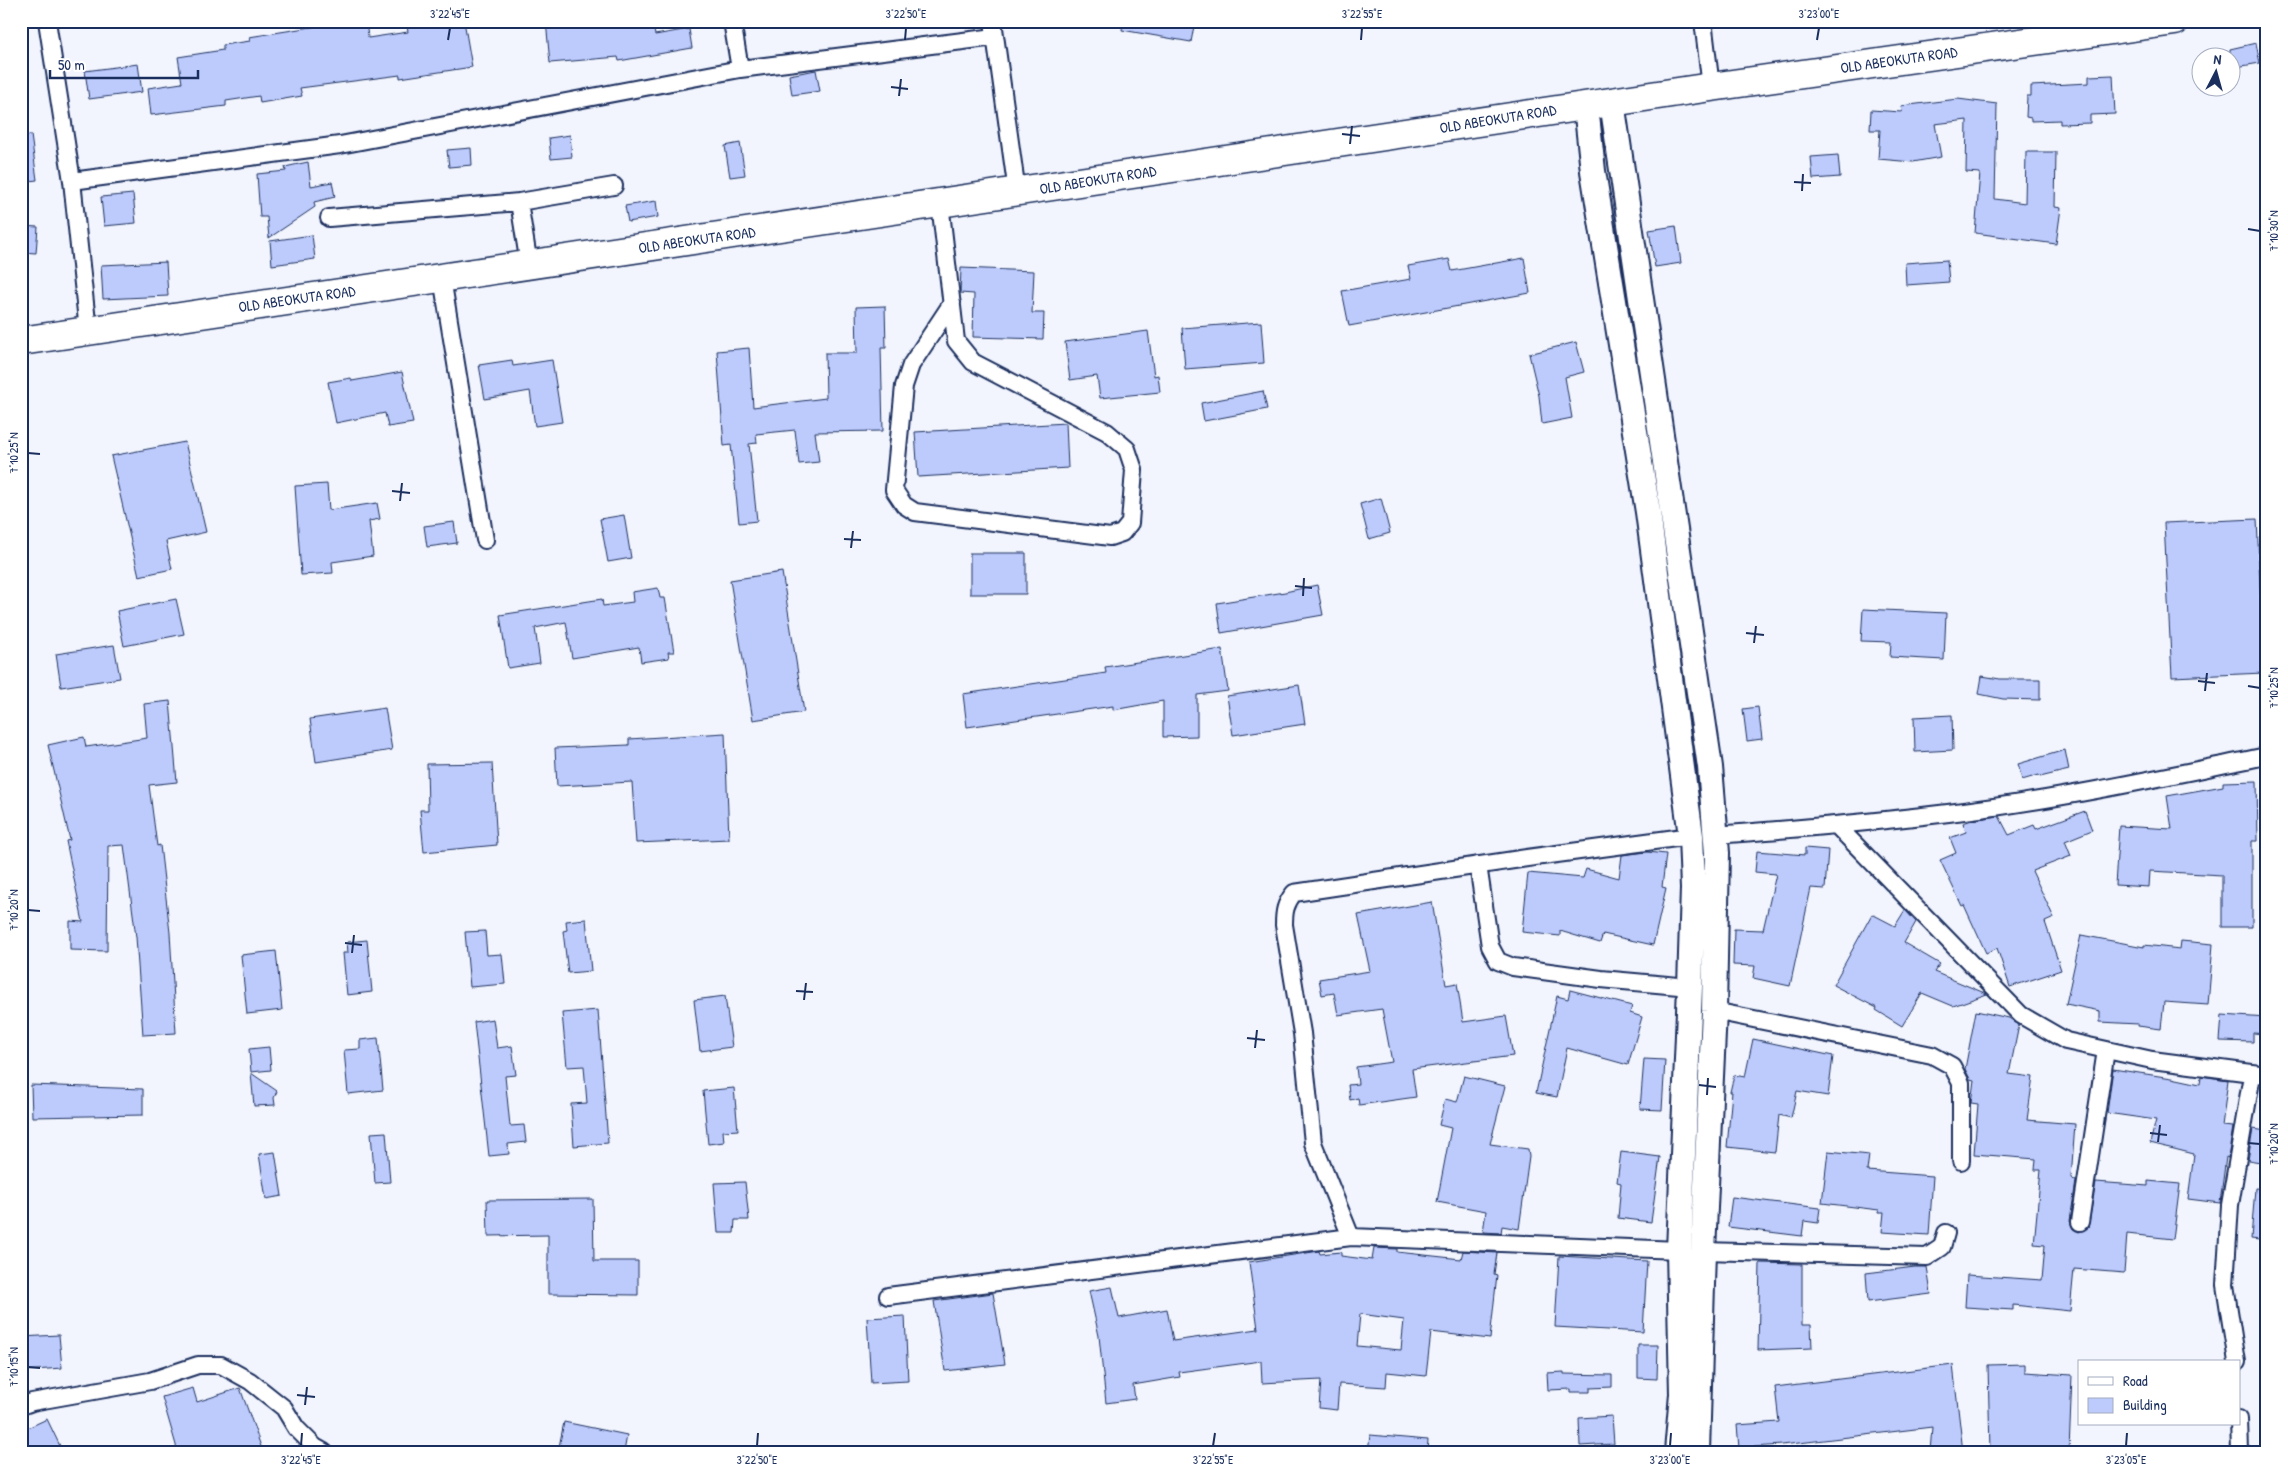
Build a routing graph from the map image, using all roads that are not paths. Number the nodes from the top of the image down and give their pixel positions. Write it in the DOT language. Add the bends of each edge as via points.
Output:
graph roads {
  1 [pos="47,21"];
  2 [pos="732,21"];
  3 [pos="1703,21"];
  4 [pos="2175,21"];
  5 [pos="994,29"];
  6 [pos="740,69"];
  7 [pos="1711,87"];
  8 [pos="1599,104"];
  9 [pos="72,181"];
  10 [pos="614,186"];
  11 [pos="1017,192"];
  12 [pos="519,202"];
  13 [pos="940,203"];
  14 [pos="330,218"];
  15 [pos="529,265"];
  16 [pos="442,278"];
  17 [pos="952,303"];
  18 [pos="88,331"];
  19 [pos="21,341"];
  20 [pos="485,540"];
  21 [pos="2267,756"];
  22 [pos="1837,826"];
  23 [pos="1715,835"];
  24 [pos="1691,836"];
  25 [pos="1478,865"];
  26 [pos="1690,987"];
  27 [pos="1714,1011"];
  28 [pos="2106,1050"];
  29 [pos="2260,1075"];
  30 [pos="1961,1161"];
  31 [pos="2080,1222"];
  32 [pos="1946,1233"];
  33 [pos="1352,1236"];
  34 [pos="1679,1250"];
  35 [pos="1703,1251"];
  36 [pos="888,1296"];
  37 [pos="2237,1360"];
  38 [pos="21,1406"];
  39 [pos="2239,1426"];
  40 [pos="324,1452"];
  41 [pos="1677,1452"];
  42 [pos="1698,1452"];
  43 [pos="2240,1452"];
  1 -- 9 [label="street"];
  2 -- 6 [label="street"];
  3 -- 7 [label="street"];
  4 -- 7 [label="highway, OLD ABEOKUTA ROAD"];
  5 -- 6 [label="street"];
  5 -- 11 [label="street"];
  6 -- 9 [label="street" via="340,145"];
  7 -- 8 [label="highway, OLD ABEOKUTA ROAD"];
  8 -- 11 [label="highway, OLD ABEOKUTA ROAD"];
  8 -- 23 [label="street" via="1708,757"];
  8 -- 24 [label="street" via="1593,171 1648,512"];
  9 -- 18 [label="street"];
  10 -- 12 [label="street"];
  11 -- 13 [label="highway, OLD ABEOKUTA ROAD"];
  12 -- 14 [label="street"];
  12 -- 15 [label="street"];
  13 -- 15 [label="highway, OLD ABEOKUTA ROAD"];
  13 -- 17 [label="street"];
  15 -- 16 [label="highway, OLD ABEOKUTA ROAD"];
  16 -- 18 [label="highway, OLD ABEOKUTA ROAD"];
  16 -- 20 [label="street"];
  17 -- 17 [label="street" via="956,341 974,362 1107,432 1127,449 1134,470 1130,523 1122,533 1110,537 915,512 904,505 894,490 904,386 911,366"];
  18 -- 19 [label="highway, OLD ABEOKUTA ROAD"];
  21 -- 22 [label="street" via="1995,807"];
  22 -- 23 [label="street"];
  22 -- 28 [label="street" via="2021,1015 2066,1040"];
  23 -- 27 [label="street"];
  24 -- 25 [label="street"];
  24 -- 26 [label="street"];
  25 -- 26 [label="street" via="1490,946 1498,961 1513,967 1601,979"];
  25 -- 33 [label="street" via="1294,893 1284,909 1302,1033 1313,1143"];
  26 -- 34 [label="street"];
  27 -- 30 [label="street" via="1932,1055 1952,1066 1961,1084"];
  27 -- 35 [label="street"];
  28 -- 29 [label="street"];
  28 -- 31 [label="street"];
  29 -- 37 [label="street" via="2230,1206 2225,1285"];
  32 -- 35 [label="street" via="1942,1247 1927,1257"];
  33 -- 34 [label="street"];
  33 -- 36 [label="street"];
  34 -- 41 [label="street" via="1682,1394"];
  35 -- 42 [label="street"];
  38 -- 40 [label="street" via="150,1381 198,1365 221,1365 250,1381 284,1408 296,1428"];
  39 -- 43 [label="street"];
}
